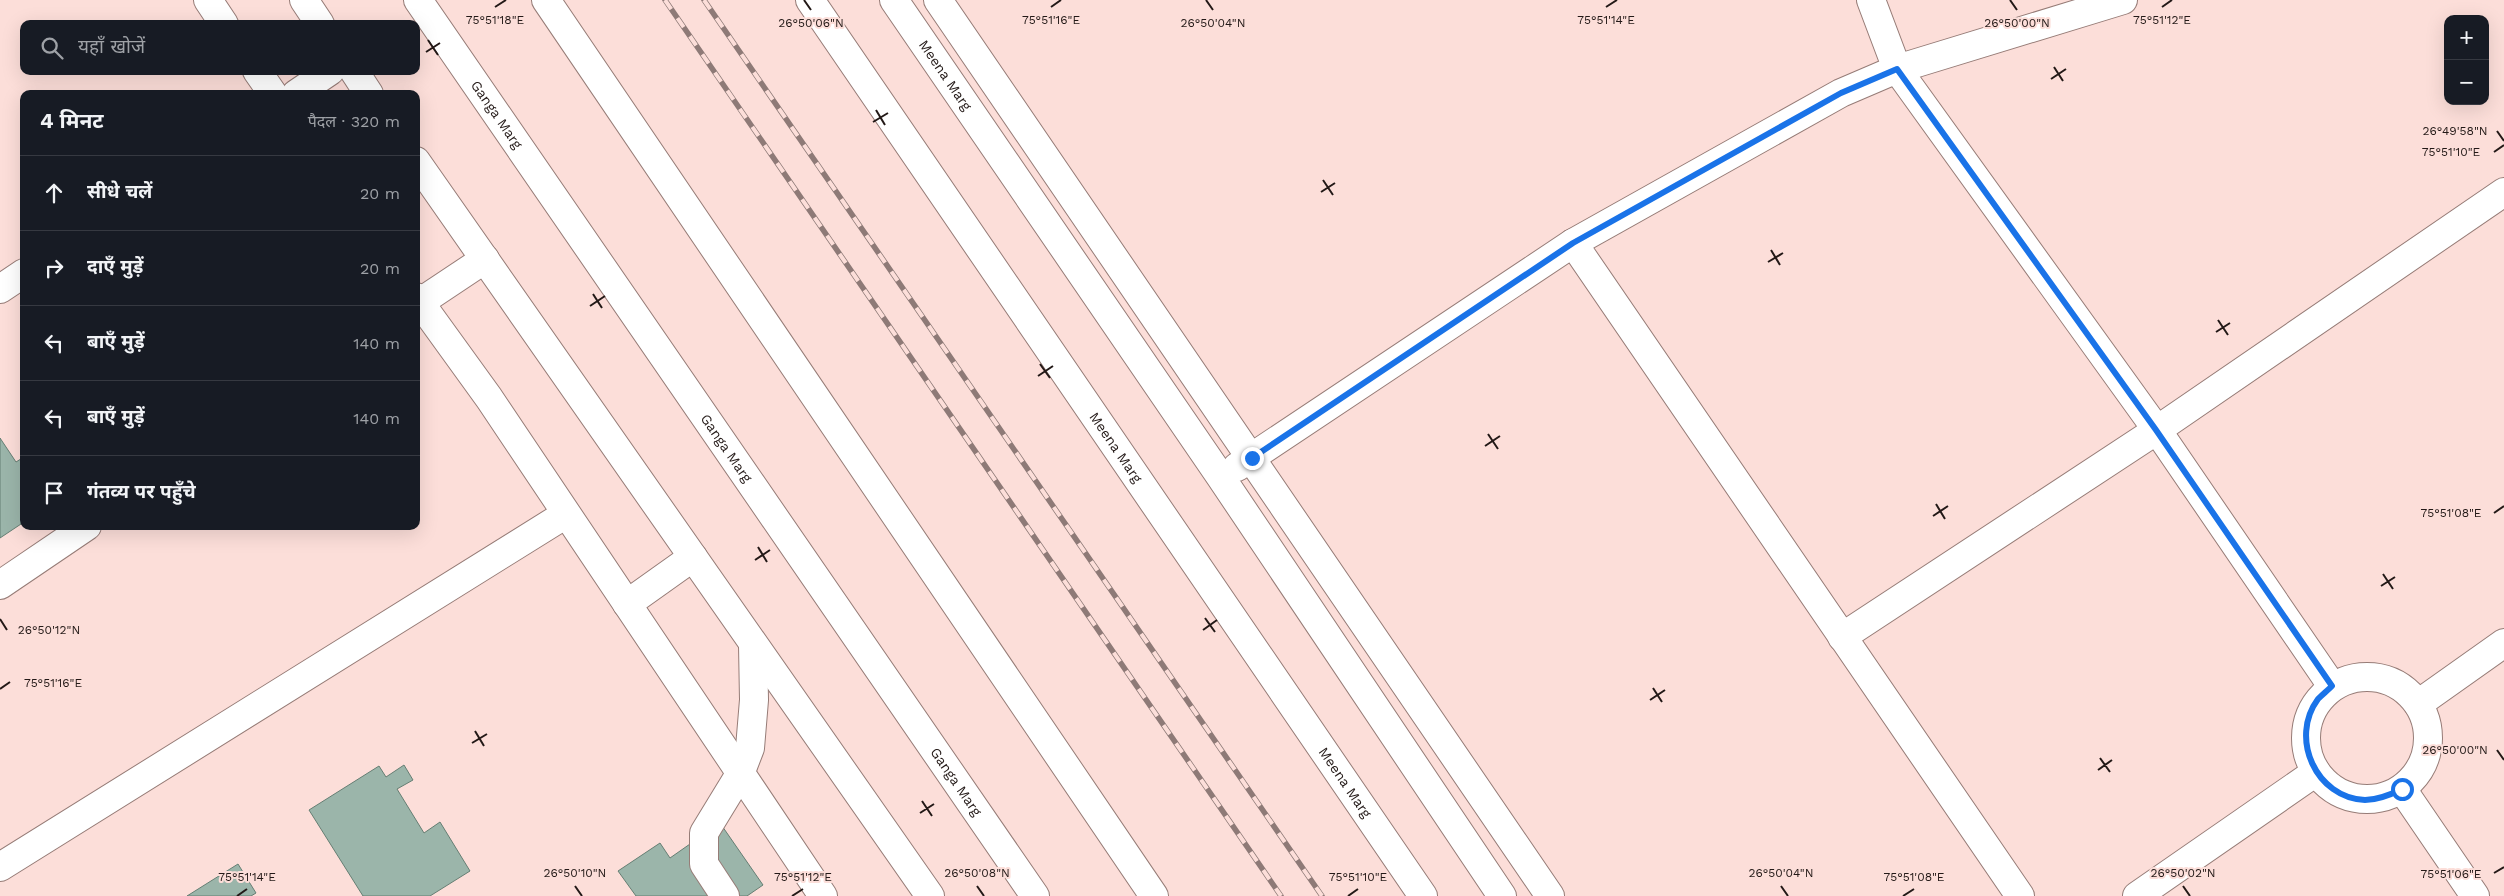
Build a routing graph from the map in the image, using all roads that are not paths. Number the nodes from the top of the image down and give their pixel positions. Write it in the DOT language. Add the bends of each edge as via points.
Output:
graph roads {
  1 [pos="208,0"];
  2 [pos="304,0"];
  3 [pos="418,0"];
  4 [pos="546,0"];
  5 [pos="810,0"];
  6 [pos="894,0"];
  7 [pos="938,0"];
  8 [pos="1871,0"];
  9 [pos="2123,0"];
  10 [pos="221,20"];
  11 [pos="317,20"];
  12 [pos="1897,69"];
  13 [pos="260,75"];
  14 [pos="324,75"];
  15 [pos="357,75"];
  16 [pos="269,90"];
  17 [pos="302,90"];
  18 [pos="366,90"];
  19 [pos="420,167"];
  20 [pos="2504,192"];
  21 [pos="1573,243"];
  22 [pos="485,259"];
  23 [pos="20,276"];
  24 [pos="0,289"];
  25 [pos="420,300"];
  26 [pos="420,304"];
  27 [pos="2156,430"];
  28 [pos="1252,458"];
  29 [pos="1220,476"];
  30 [pos="566,514"];
  31 [pos="81,530"];
  32 [pos="694,557"];
  33 [pos="0,585"];
  34 [pos="627,604"];
  35 [pos="1842,636"];
  36 [pos="2504,643"];
  37 [pos="753,645"];
  38 [pos="2332,686"];
  39 [pos="2418,704"];
  40 [pos="2316,772"];
  41 [pos="740,774"];
  42 [pos="2402,789"];
  43 [pos="0,867"];
  44 [pos="724,896"];
  45 [pos="823,896"];
  46 [pos="930,896"];
  47 [pos="1035,896"];
  48 [pos="1154,896"];
  49 [pos="1423,896"];
  50 [pos="1502,896"];
  51 [pos="1550,896"];
  52 [pos="2020,896"];
  53 [pos="2137,896"];
  54 [pos="2475,896"];
  1 -- 10 [label="street"];
  2 -- 11 [label="street"];
  3 -- 47 [label="street, Ganga Marg"];
  4 -- 48 [label="street"];
  5 -- 49 [label="street, Meena Marg"];
  6 -- 29 [label="street, Meena Marg"];
  7 -- 28 [label="street"];
  8 -- 12 [label="street"];
  9 -- 12 [label="street"];
  12 -- 21 [label="street" via="1841,93"];
  12 -- 27 [label="street"];
  13 -- 16 [label="street"];
  14 -- 17 [label="street"];
  15 -- 18 [label="street"];
  19 -- 22 [label="street"];
  20 -- 27 [label="street"];
  21 -- 28 [label="street"];
  21 -- 35 [label="street"];
  22 -- 25 [label="street"];
  22 -- 32 [label="street"];
  23 -- 24 [label="street"];
  26 -- 30 [label="street" via="489,398"];
  27 -- 35 [label="street"];
  27 -- 38 [label="street"];
  28 -- 29 [label="street"];
  28 -- 51 [label="street"];
  29 -- 50 [label="street, Meena Marg"];
  30 -- 34 [label="street"];
  30 -- 43 [label="street"];
  31 -- 33 [label="street"];
  32 -- 34 [label="street"];
  32 -- 37 [label="street"];
  34 -- 41 [label="street"];
  35 -- 52 [label="street"];
  36 -- 39 [label="street"];
  37 -- 41 [label="street" via="754,700 750,748"];
  37 -- 46 [label="street"];
  38 -- 39 [label="street" via="2350,678 2369,676 2388,680 2406,690"];
  38 -- 40 [label="street" via="2318,699 2309,716 2308,754"];
  39 -- 42 [label="street" via="2426,721 2429,741 2425,759 2416,776"];
  40 -- 42 [label="street" via="2329,786 2346,796 2365,800 2384,797"];
  40 -- 53 [label="street"];
  41 -- 44 [label="street" via="704,833 704,864"];
  41 -- 45 [label="street"];
  42 -- 54 [label="street"];
}
